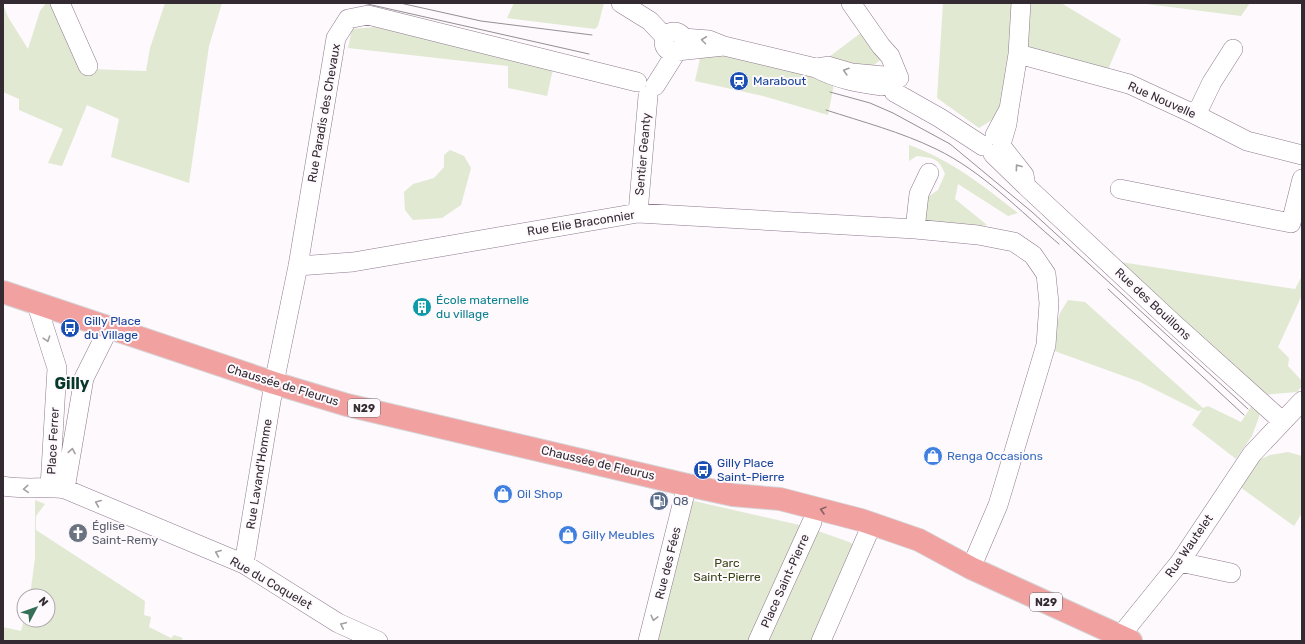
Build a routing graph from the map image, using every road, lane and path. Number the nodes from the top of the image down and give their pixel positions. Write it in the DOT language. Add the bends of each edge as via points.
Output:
graph roads {
  1 [pos="60,3"];
  2 [pos="621,3"];
  3 [pos="851,3"];
  4 [pos="1021,3"];
  5 [pos="673,43"];
  6 [pos="1233,48"];
  7 [pos="1018,54"];
  8 [pos="88,66"];
  9 [pos="892,82"];
  10 [pos="647,85"];
  11 [pos="1196,114"];
  12 [pos="994,143"];
  13 [pos="1302,155"];
  14 [pos="929,173"];
  15 [pos="1302,179"];
  16 [pos="1120,189"];
  17 [pos="638,213"];
  18 [pos="914,229"];
  19 [pos="298,266"];
  20 [pos="3,292"];
  21 [pos="36,302"];
  22 [pos="109,328"];
  23 [pos="274,384"];
  24 [pos="1302,401"];
  25 [pos="1282,421"];
  26 [pos="687,485"];
  27 [pos="3,486"];
  28 [pos="58,488"];
  29 [pos="734,495"];
  30 [pos="812,522"];
  31 [pos="869,530"];
  32 [pos="1180,562"];
  33 [pos="244,564"];
  34 [pos="970,568"];
  35 [pos="1231,573"];
  36 [pos="1126,638"];
  37 [pos="378,641"];
  38 [pos="648,641"];
  39 [pos="758,641"];
  40 [pos="821,641"];
  1 -- 8 [label="street"];
  2 -- 5 [label="street" via="650,21"];
  3 -- 9 [label="street" via="881,46"];
  4 -- 7 [label="street"];
  5 -- 9 [label="street" via="724,46 816,68 828,66"];
  5 -- 10 [label="street, Sentier Geanty"];
  6 -- 11 [label="street"];
  7 -- 11 [label="street, Rue Nouvelle" via="1130,84"];
  7 -- 12 [label="street" via="1007,124"];
  9 -- 12 [label="street, Rue des Bouillons" via="940,118"];
  10 -- 17 [label="street, Sentier Geanty"];
  10 -- 19 [label="street, Rue Paradis des Chevaux" via="368,15 348,19 336,38"];
  11 -- 13 [label="street, Rue Nouvelle" via="1247,141"];
  12 -- 25 [label="street, Rue des Bouillons" via="1026,186"];
  14 -- 18 [label="street" via="919,194"];
  15 -- 16 [label="street" via="1291,223"];
  17 -- 18 [label="street, Rue Elie Braconnier"];
  17 -- 19 [label="street, Rue Elie Braconnier" via="353,262"];
  18 -- 34 [label="street, Rue Elie Braconnier" via="1014,242 1033,255 1046,274 1049,303 1046,345 998,505"];
  19 -- 23 [label="street, Rue Paradis des Chevaux"];
  20 -- 21 [label="main road, Chaussée de Fleurus / N29"];
  21 -- 22 [label="main road, Chaussée de Fleurus / N29"];
  21 -- 28 [label="street, Place Ferrer, one-way" via="57,368"];
  22 -- 23 [label="main road, Chaussée de Fleurus / N29"];
  28 -- 22 [label="street, Place Ferrer, one-way" via="84,378"];
  23 -- 26 [label="main road, Chaussée de Fleurus / N29" via="347,405"];
  23 -- 33 [label="street, Rue Lavand'Homme"];
  24 -- 25 [label="street"];
  25 -- 32 [label="street, Rue Wautelet" via="1252,454"];
  26 -- 29 [label="main road, Chaussée de Fleurus / N29"];
  26 -- 38 [label="street, Rue des Fées, one-way"];
  28 -- 27 [label="street, one-way" via="19,489"];
  33 -- 28 [label="street, Rue du Coquelet, one-way"];
  29 -- 30 [label="main road, Chaussée de Fleurus / N29"];
  31 -- 29 [label="main road, Chaussée de Fleurus / N29, one-way" via="780,499"];
  30 -- 31 [label="main road, Chaussée de Fleurus / N29"];
  30 -- 39 [label="street, Place Saint-Pierre"];
  31 -- 34 [label="main road, Chaussée de Fleurus / N29" via="918,540"];
  31 -- 40 [label="street"];
  32 -- 35 [label="street"];
  32 -- 36 [label="street, Rue Wautelet"];
  37 -- 33 [label="street, Rue du Coquelet, one-way" via="338,623"];
  34 -- 36 [label="main road, Chaussée de Fleurus / N29"];
}
